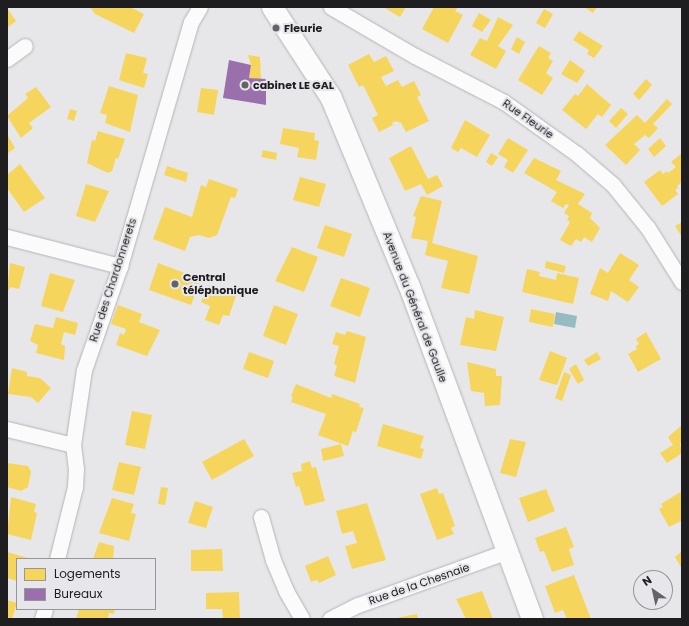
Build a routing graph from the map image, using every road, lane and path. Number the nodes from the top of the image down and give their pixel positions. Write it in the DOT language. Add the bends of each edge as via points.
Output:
graph roads {
  1 [pos="200,7"];
  2 [pos="272,7"];
  3 [pos="331,7"];
  4 [pos="25,46"];
  5 [pos="7,59"];
  6 [pos="7,237"];
  7 [pos="120,266"];
  8 [pos="682,282"];
  9 [pos="7,429"];
  10 [pos="73,445"];
  11 [pos="261,517"];
  12 [pos="508,551"];
  13 [pos="57,558"];
  14 [pos="302,619"];
  15 [pos="330,619"];
  16 [pos="532,619"];
  1 -- 7 [label="street, Rue des Chardonnerets" via="191,22"];
  2 -- 12 [label="street, Avenue du Général de Gaulle" via="331,98 409,286"];
  3 -- 8 [label="street, Rue Fleurie" via="415,56 504,102 577,154 613,185 648,228"];
  4 -- 5 [label="street"];
  6 -- 7 [label="street"];
  7 -- 10 [label="street, Rue des Chardonnerets" via="84,370"];
  9 -- 10 [label="street"];
  10 -- 13 [label="street, Rue des Chardonnerets" via="75,487"];
  11 -- 14 [label="street" via="273,560 286,591"];
  12 -- 15 [label="street, Rue de la Chesnaie" via="358,605"];
  12 -- 16 [label="street, Avenue du Général de Gaulle"];
}
